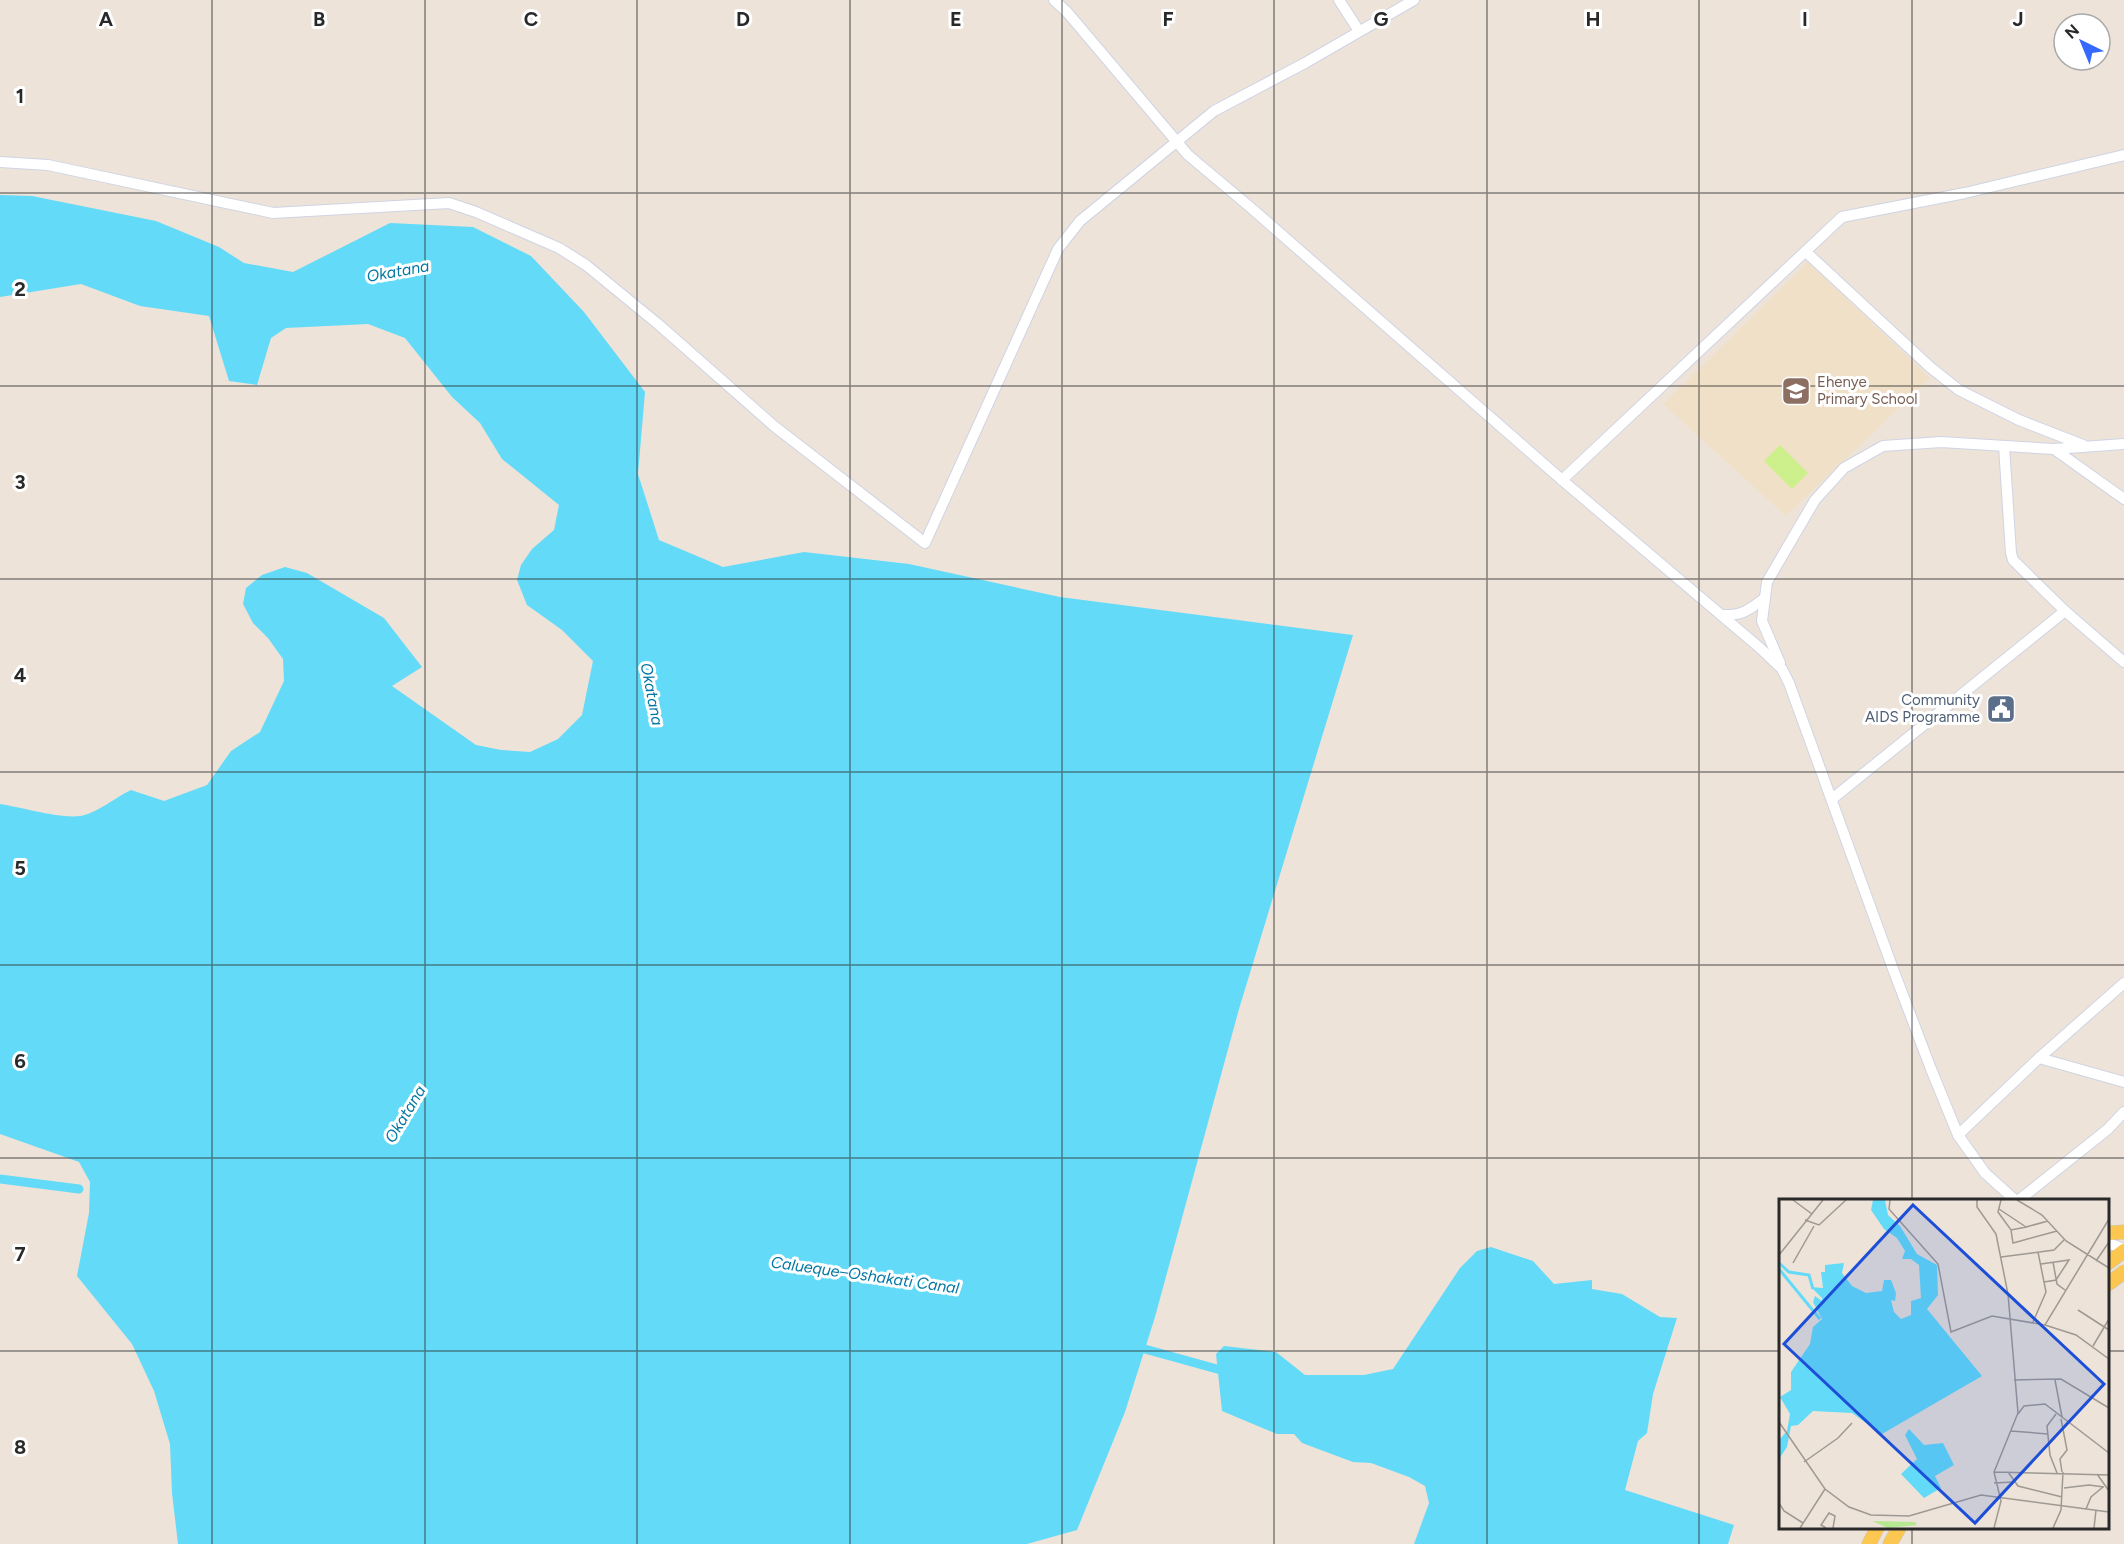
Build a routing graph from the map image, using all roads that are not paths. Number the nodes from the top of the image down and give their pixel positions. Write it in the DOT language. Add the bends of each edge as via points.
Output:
graph roads {
  1 [pos="1054,0"];
  2 [pos="1339,0"];
  3 [pos="1414,0"];
  4 [pos="1359,31"];
  5 [pos="1177,144"];
  6 [pos="2124,155"];
  7 [pos="0,162"];
  8 [pos="1806,252"];
  9 [pos="2124,444"];
  10 [pos="2004,446"];
  11 [pos="2086,446"];
  12 [pos="2054,449"];
  13 [pos="1562,480"];
  14 [pos="2124,499"];
  15 [pos="1765,598"];
  16 [pos="2065,611"];
  17 [pos="1722,615"];
  18 [pos="2124,662"];
  19 [pos="1782,669"];
  20 [pos="1832,799"];
  21 [pos="2124,982"];
  22 [pos="2039,1058"];
  23 [pos="2124,1082"];
  24 [pos="2124,1112"];
  25 [pos="1958,1135"];
  26 [pos="2014,1199"];
  27 [pos="2020,1199"];
  28 [pos="2124,1232"];
  29 [pos="2109,1233"];
  30 [pos="2109,1243"];
  31 [pos="2124,1250"];
  32 [pos="2109,1262"];
  33 [pos="2124,1272"];
  34 [pos="2109,1283"];
  35 [pos="1876,1529"];
  36 [pos="1898,1529"];
  37 [pos="1869,1544"];
  38 [pos="1890,1544"];
  1 -- 5 [label="street"];
  2 -- 4 [label="street"];
  3 -- 4 [label="street"];
  4 -- 5 [label="street" via="1214,111"];
  5 -- 7 [label="street" via="1080,221 1058,249 925,543 774,426 586,265 560,248 476,212 449,203 273,213 48,165"];
  5 -- 13 [label="street"];
  6 -- 8 [label="street" via="1965,194 1842,217"];
  8 -- 11 [label="street" via="1959,390 2019,420"];
  8 -- 13 [label="street"];
  9 -- 11 [label="street"];
  10 -- 12 [label="street"];
  10 -- 15 [label="street" via="1941,441 1883,446 1844,468 1815,500 1767,582"];
  10 -- 16 [label="street" via="2013,560"];
  11 -- 12 [label="street"];
  12 -- 14 [label="street"];
  13 -- 17 [label="street"];
  15 -- 17 [label="street" via="1736,616"];
  15 -- 19 [label="street" via="1762,621"];
  16 -- 18 [label="street"];
  16 -- 20 [label="street"];
  17 -- 19 [label="street"];
  19 -- 20 [label="street"];
  20 -- 25 [label="street"];
  21 -- 22 [label="street"];
  22 -- 23 [label="street"];
  22 -- 25 [label="street"];
  24 -- 27 [label="street"];
  25 -- 26 [label="street" via="1985,1173"];
  28 -- 29 [label="main road"];
  30 -- 31 [label="street"];
  31 -- 32 [label="main road"];
  33 -- 34 [label="main road"];
  35 -- 37 [label="main road"];
  36 -- 38 [label="main road"];
}
